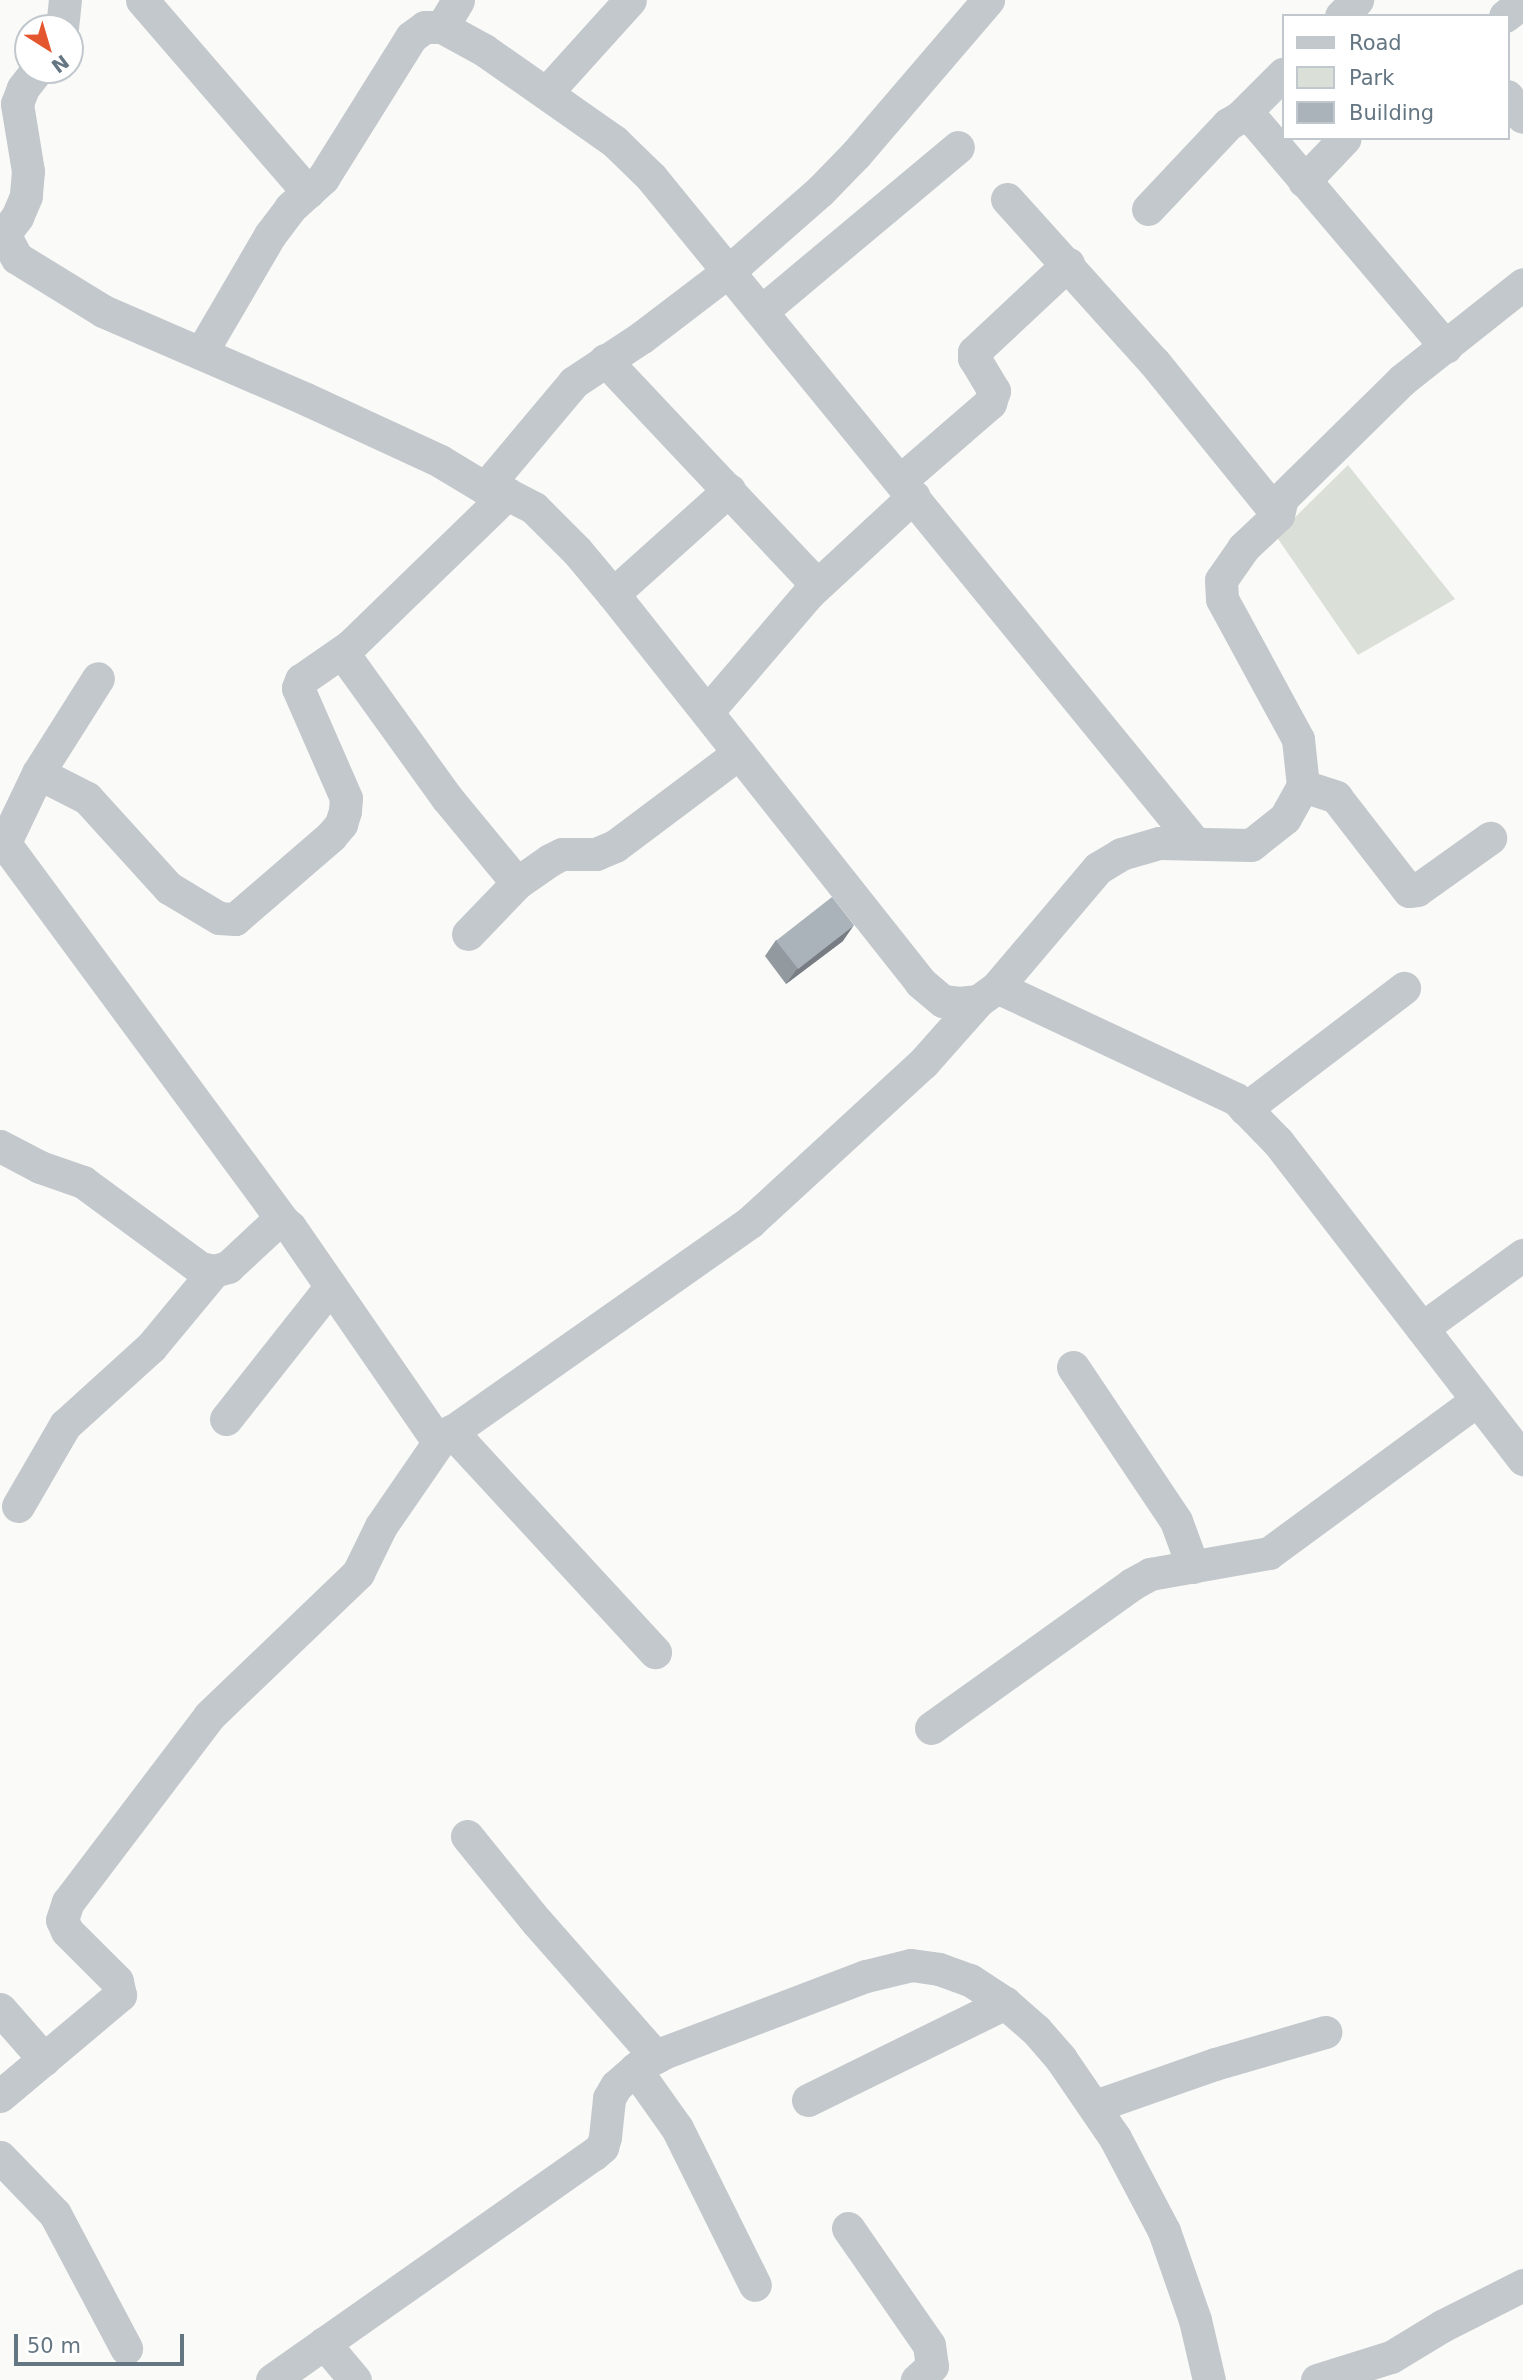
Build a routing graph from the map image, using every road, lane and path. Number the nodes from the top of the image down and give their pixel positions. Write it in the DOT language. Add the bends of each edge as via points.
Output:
graph roads {
  1 [pos="142,0"];
  2 [pos="630,0"];
  3 [pos="988,0"];
  4 [pos="1357,0"];
  5 [pos="1523,2"];
  6 [pos="450,13"];
  7 [pos="1343,14"];
  8 [pos="1508,14"];
  9 [pos="1282,75"];
  10 [pos="26,84"];
  11 [pos="545,93"];
  12 [pos="1509,99"];
  13 [pos="1240,117"];
  14 [pos="1523,117"];
  15 [pos="1343,140"];
  16 [pos="958,147"];
  17 [pos="1304,181"];
  18 [pos="308,192"];
  19 [pos="1007,199"];
  20 [pos="1148,209"];
  21 [pos="2,232"];
  22 [pos="1068,264"];
  23 [pos="730,270"];
  24 [pos="1518,298"];
  25 [pos="763,310"];
  26 [pos="1446,347"];
  27 [pos="201,353"];
  28 [pos="605,360"];
  29 [pos="907,488"];
  30 [pos="729,490"];
  31 [pos="496,491"];
  32 [pos="1278,514"];
  33 [pos="817,585"];
  34 [pos="613,594"];
  35 [pos="342,652"];
  36 [pos="98,678"];
  37 [pos="706,712"];
  38 [pos="739,753"];
  39 [pos="38,772"];
  40 [pos="1303,786"];
  41 [pos="1490,838"];
  42 [pos="3,839"];
  43 [pos="1195,844"];
  44 [pos="517,883"];
  45 [pos="468,934"];
  46 [pos="1404,988"];
  47 [pos="987,994"];
  48 [pos="1245,1109"];
  49 [pos="0,1146"];
  50 [pos="283,1221"];
  51 [pos="1523,1255"];
  52 [pos="214,1271"];
  53 [pos="331,1286"];
  54 [pos="1422,1328"];
  55 [pos="1073,1367"];
  56 [pos="1477,1400"];
  57 [pos="226,1419"];
  58 [pos="445,1437"];
  59 [pos="1523,1459"];
  60 [pos="18,1506"];
  61 [pos="1193,1567"];
  62 [pos="655,1652"];
  63 [pos="931,1728"];
  64 [pos="467,1836"];
  65 [pos="1005,2003"];
  66 [pos="0,2009"];
  67 [pos="1325,2032"];
  68 [pos="44,2059"];
  69 [pos="645,2063"];
  70 [pos="0,2096"];
  71 [pos="808,2100"];
  72 [pos="1095,2106"];
  73 [pos="0,2157"];
  74 [pos="848,2228"];
  75 [pos="1523,2285"];
  76 [pos="755,2286"];
  77 [pos="324,2343"];
  78 [pos="126,2348"];
  79 [pos="272,2380"];
  80 [pos="355,2380"];
  81 [pos="917,2380"];
  82 [pos="1209,2380"];
  83 [pos="1317,2380"];
  1 -- 18 [label="street"];
  2 -- 11 [label="street"];
  3 -- 23 [label="street" via="838,174"];
  4 -- 7 [label="street"];
  5 -- 8 [label="street"];
  6 -- 11 [label="street" via="484,50"];
  6 -- 18 [label="street" via="411,37 331,165"];
  9 -- 13 [label="street"];
  10 -- 21 [label="street" via="17,104 28,171 26,196 17,217"];
  11 -- 23 [label="street" via="614,141"];
  12 -- 14 [label="street"];
  13 -- 17 [label="street" via="1252,118"];
  13 -- 20 [label="street" via="1228,124"];
  15 -- 17 [label="street"];
  16 -- 25 [label="street"];
  17 -- 26 [label="street"];
  18 -- 27 [label="street" via="275,228"];
  19 -- 22 [label="street"];
  21 -- 27 [label="street" via="17,258 103,311"];
  22 -- 29 [label="street" via="974,352 994,391 990,403"];
  22 -- 32 [label="street"];
  23 -- 25 [label="street"];
  23 -- 28 [label="street"];
  24 -- 26 [label="street"];
  25 -- 29 [label="street"];
  26 -- 32 [label="street" via="1402,380 1282,498"];
  27 -- 31 [label="street"];
  28 -- 30 [label="street"];
  28 -- 31 [label="street" via="560,395"];
  29 -- 33 [label="street"];
  29 -- 43 [label="street"];
  30 -- 33 [label="street"];
  30 -- 34 [label="street"];
  31 -- 34 [label="street" via="534,508"];
  31 -- 35 [label="street"];
  32 -- 40 [label="street" via="1243,548 1221,580 1222,599 1298,739"];
  33 -- 37 [label="street"];
  34 -- 37 [label="street"];
  35 -- 39 [label="street" via="301,680 298,688 346,798 341,824 235,919 219,918 169,888 86,799"];
  35 -- 44 [label="street" via="447,798"];
  36 -- 39 [label="street"];
  37 -- 38 [label="street"];
  38 -- 44 [label="street" via="615,846 596,854 562,854"];
  38 -- 47 [label="street" via="920,982 943,1000 959,1003"];
  39 -- 42 [label="street"];
  40 -- 41 [label="street" via="1336,797 1409,891 1417,890"];
  40 -- 43 [label="street" via="1285,818 1251,845"];
  42 -- 50 [label="street"];
  43 -- 47 [label="street" via="1143,846 1098,868"];
  44 -- 45 [label="street"];
  46 -- 48 [label="street"];
  47 -- 48 [label="street" via="1236,1099"];
  47 -- 58 [label="street" via="923,1063 750,1222"];
  48 -- 54 [label="street" via="1278,1142"];
  49 -- 52 [label="street" via="28,1162 83,1182 200,1268"];
  50 -- 52 [label="street" via="228,1267"];
  50 -- 53 [label="street"];
  51 -- 54 [label="street"];
  52 -- 60 [label="street" via="152,1347 65,1425"];
  53 -- 57 [label="street"];
  53 -- 58 [label="street"];
  54 -- 56 [label="street"];
  55 -- 61 [label="street" via="1176,1521"];
  56 -- 59 [label="street"];
  56 -- 61 [label="street" via="1269,1553"];
  58 -- 62 [label="street"];
  58 -- 68 [label="street" via="428,1454 381,1526 358,1573 209,1716 68,1902 62,1920 67,1931 121,1991"];
  61 -- 63 [label="street" via="1150,1574 1132,1584"];
  64 -- 69 [label="street"];
  65 -- 69 [label="street" via="970,1980 911,1965 866,1976"];
  65 -- 71 [label="street"];
  65 -- 72 [label="street" via="1036,2030"];
  66 -- 68 [label="street"];
  67 -- 72 [label="street"];
  68 -- 70 [label="street"];
  69 -- 76 [label="street"];
  69 -- 77 [label="street" via="616,2086 609,2098 605,2137 594,2154"];
  72 -- 82 [label="street" via="1164,2231 1195,2320"];
  73 -- 78 [label="street" via="55,2214"];
  74 -- 81 [label="street" via="929,2345 932,2367"];
  75 -- 83 [label="street" via="1391,2357"];
  77 -- 79 [label="street"];
  77 -- 80 [label="street"];
}
